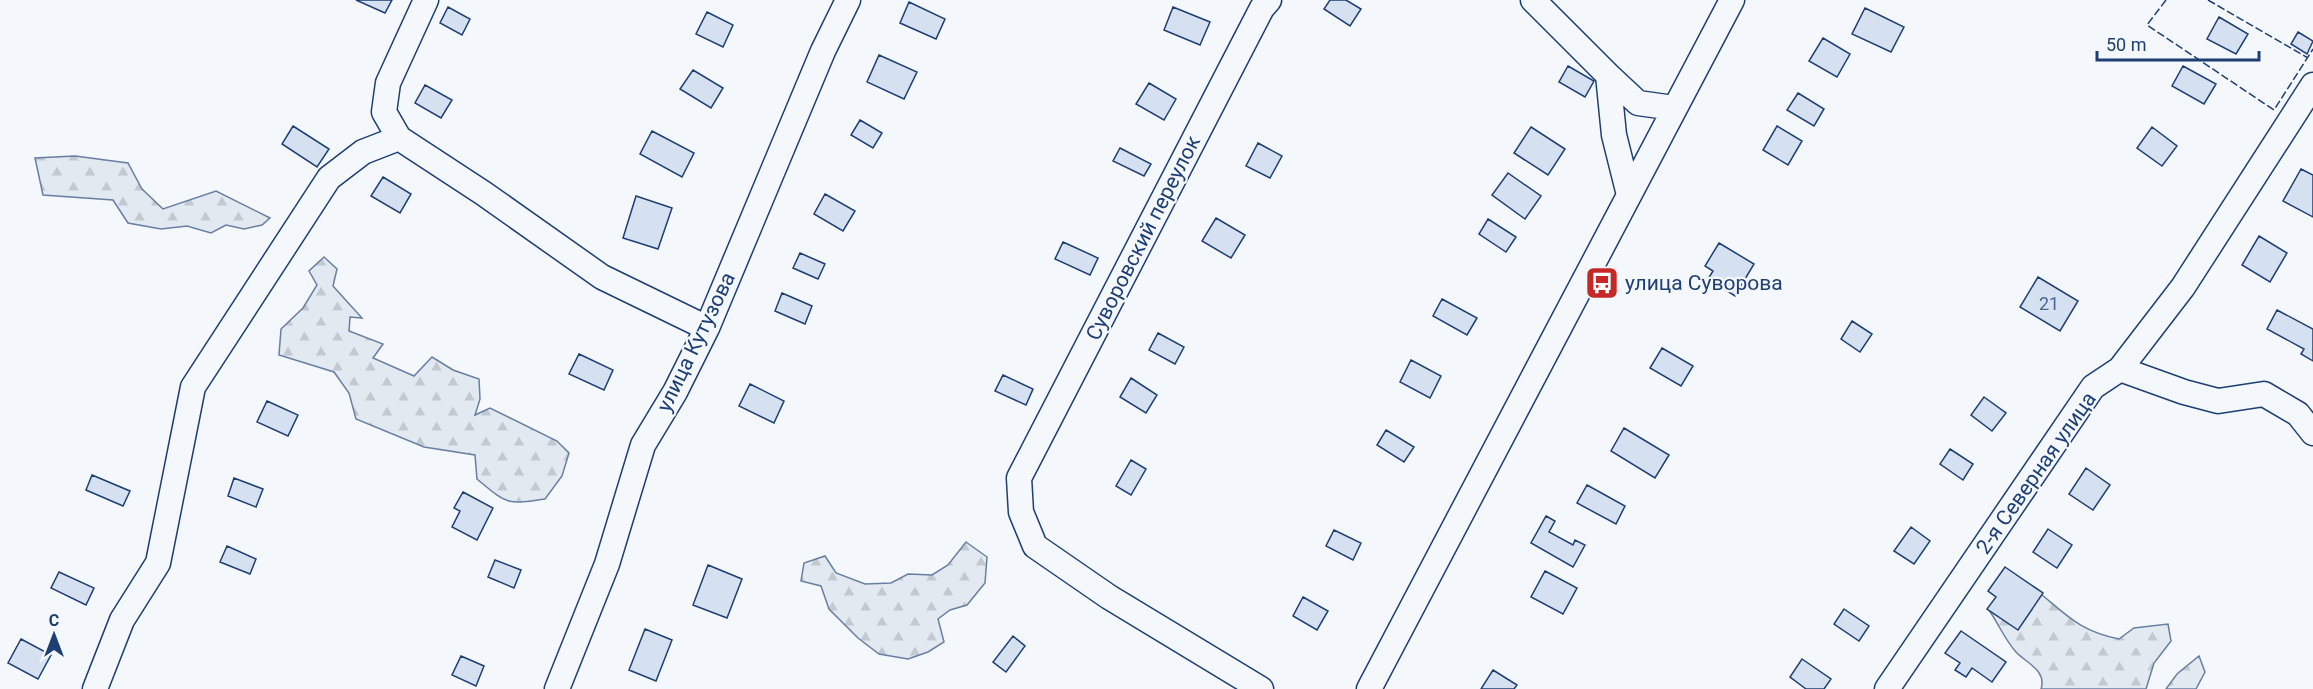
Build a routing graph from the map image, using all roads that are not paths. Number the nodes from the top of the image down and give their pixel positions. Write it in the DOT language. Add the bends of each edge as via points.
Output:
graph roads {
  1 [pos="426,0"];
  2 [pos="848,0"];
  3 [pos="1269,0"];
  4 [pos="1533,0"];
  5 [pos="1732,0"];
  6 [pos="1608,75"];
  7 [pos="2313,85"];
  8 [pos="1674,108"];
  9 [pos="399,138"];
  10 [pos="1629,195"];
  11 [pos="707,328"];
  12 [pos="2120,369"];
  13 [pos="2313,433"];
  14 [pos="95,689"];
  15 [pos="557,689"];
  16 [pos="1261,689"];
  17 [pos="1369,689"];
  18 [pos="1887,689"];
  1 -- 9 [label="street" via="388,83 384,112"];
  2 -- 11 [label="street, улица Кутузова"];
  3 -- 16 [label="street, Суворовский переулок" via="1019,478 1021,512 1035,546 1109,597"];
  4 -- 6 [label="street"];
  5 -- 8 [label="street"];
  6 -- 8 [label="street" via="1638,103"];
  6 -- 10 [label="street" via="1614,135"];
  7 -- 12 [label="street, 2-я Северная улица" via="2183,287"];
  8 -- 10 [label="street"];
  9 -- 11 [label="street" via="602,277"];
  9 -- 14 [label="street" via="363,152 329,178 193,387 158,562 122,620"];
  10 -- 17 [label="street"];
  11 -- 15 [label="street, улица Кутузова" via="643,445 607,564"];
  12 -- 13 [label="street" via="2218,401 2264,394 2298,414"];
  12 -- 18 [label="street, 2-я Северная улица" via="2093,387"];
}
